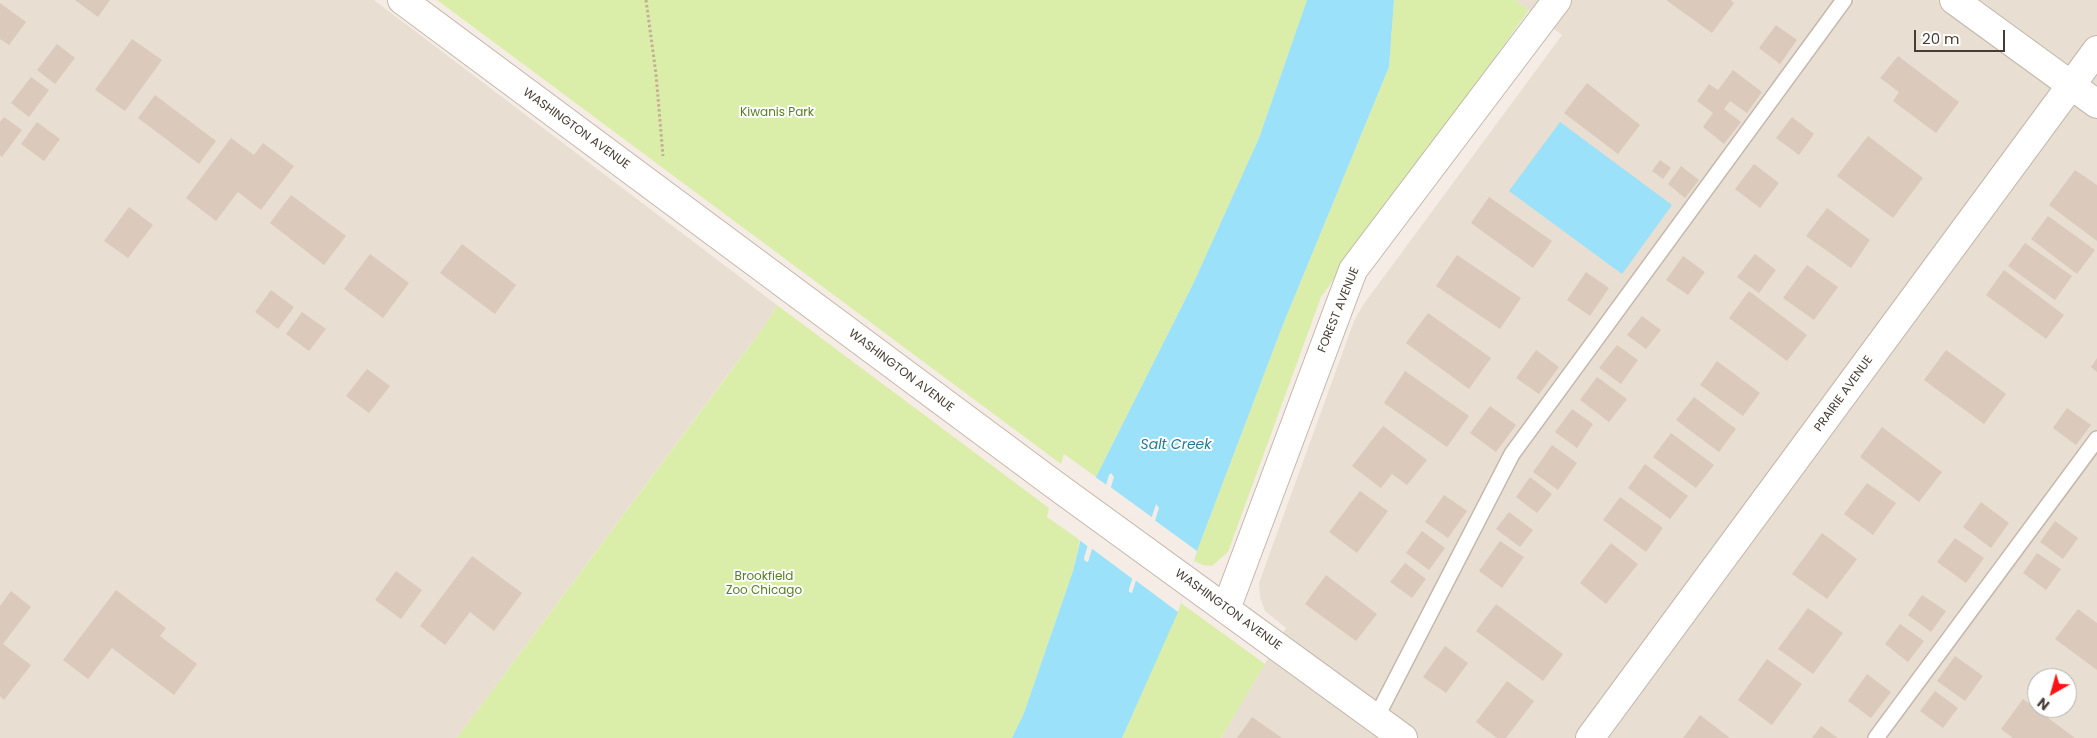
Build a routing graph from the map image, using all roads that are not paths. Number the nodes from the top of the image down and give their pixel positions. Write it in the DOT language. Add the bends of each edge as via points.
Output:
graph roads {
  1 [pos="402,0"];
  2 [pos="1557,0"];
  3 [pos="1844,0"];
  4 [pos="1954,0"];
  5 [pos="2097,50"];
  6 [pos="2071,85"];
  7 [pos="2097,104"];
  8 [pos="2097,439"];
  9 [pos="1226,609"];
  10 [pos="1376,718"];
  11 [pos="1403,738"];
  12 [pos="1590,738"];
  13 [pos="1876,738"];
  1 -- 9 [label="street, WASHINGTON AVENUE"];
  2 -- 9 [label="street, FOREST AVENUE" via="1353,270"];
  3 -- 10 [label="lane" via="1512,454"];
  4 -- 6 [label="street"];
  5 -- 6 [label="street, PRAIRIE AVENUE"];
  6 -- 7 [label="street"];
  6 -- 12 [label="street, PRAIRIE AVENUE"];
  8 -- 13 [label="lane"];
  9 -- 10 [label="street, WASHINGTON AVENUE"];
  10 -- 11 [label="street, WASHINGTON AVENUE"];
}
